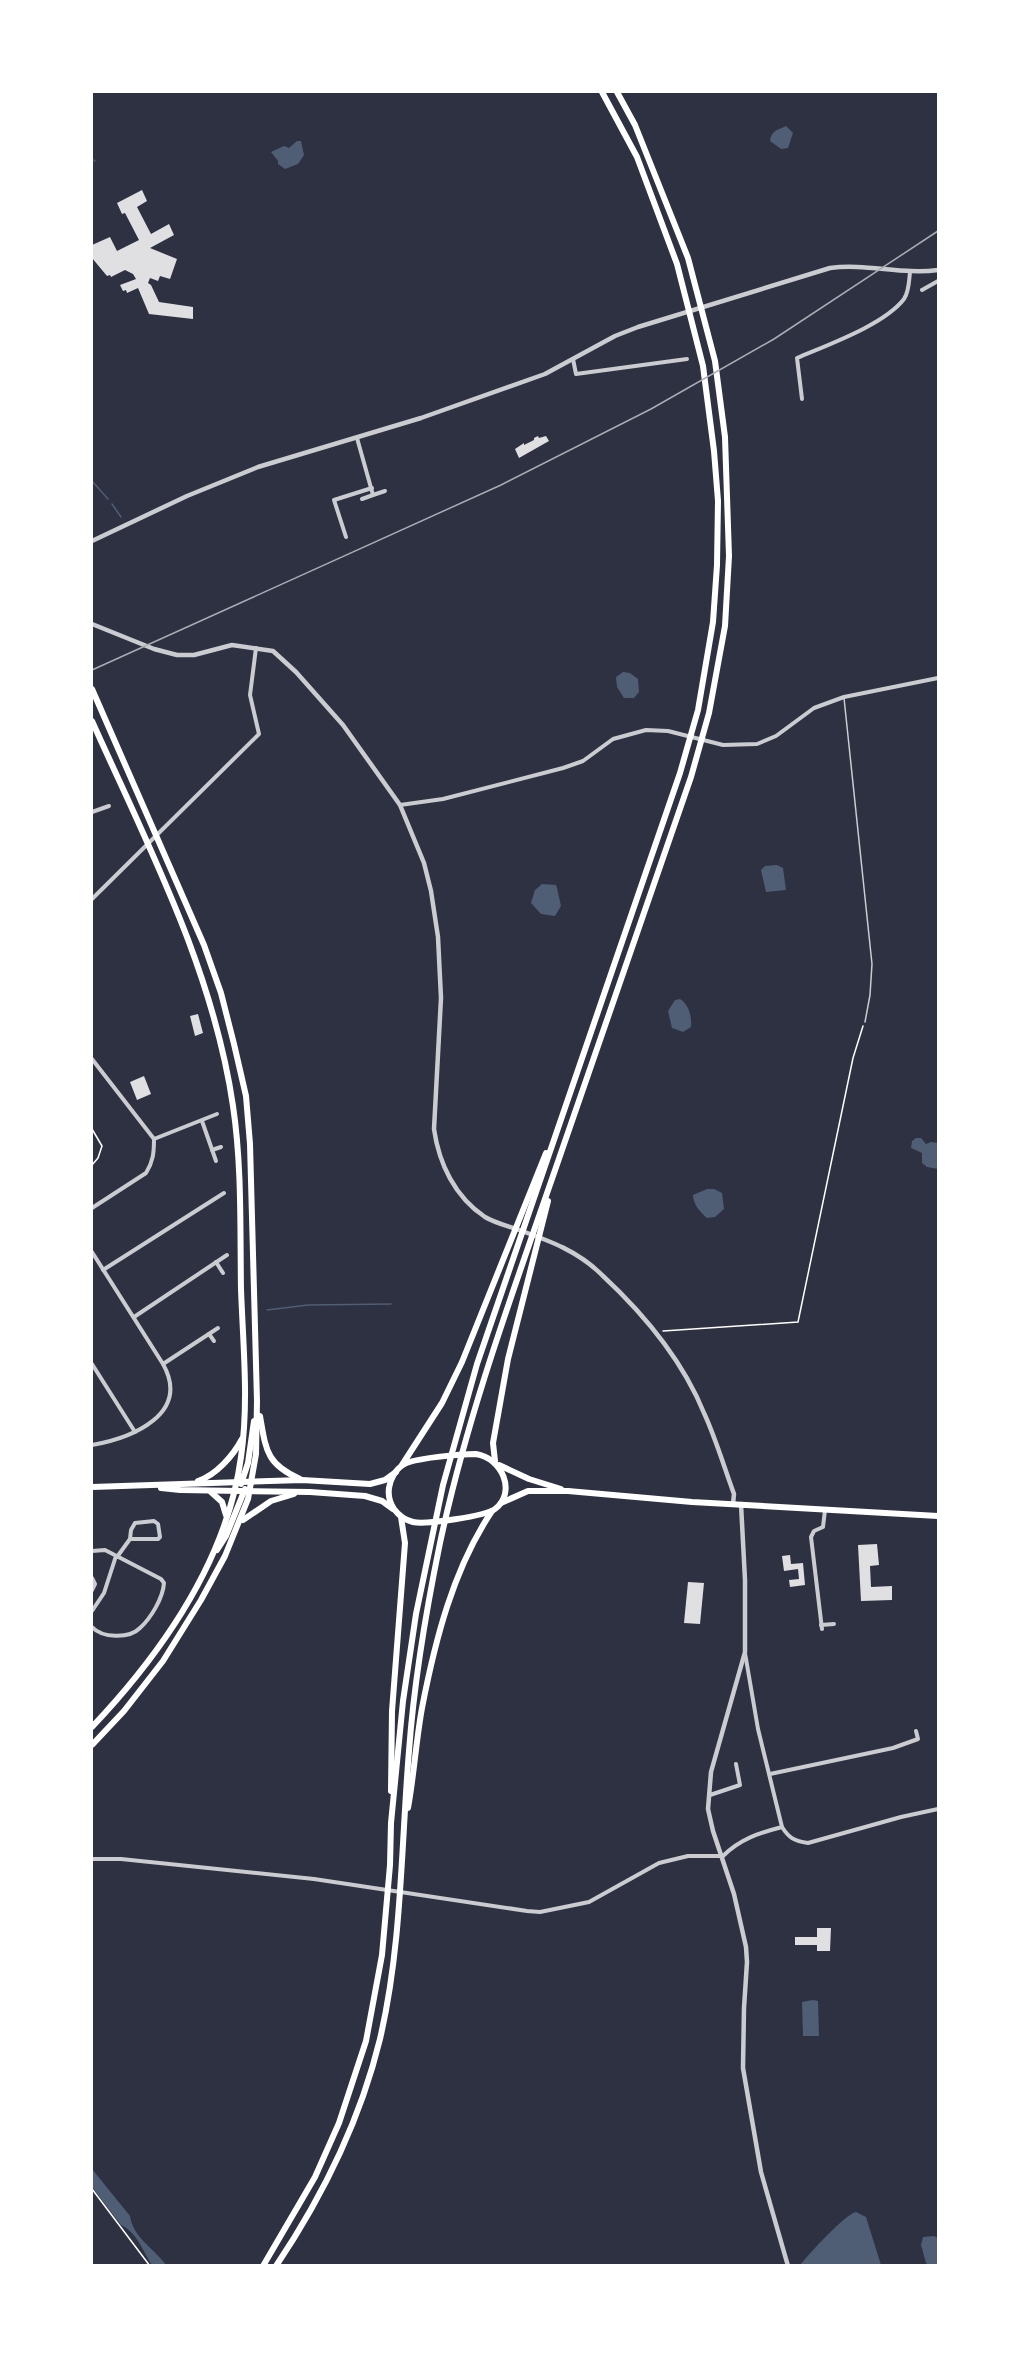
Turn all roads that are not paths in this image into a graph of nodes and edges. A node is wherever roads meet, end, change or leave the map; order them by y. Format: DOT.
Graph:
graph roads {
  1 [pos="602,92"];
  2 [pos="617,92"];
  3 [pos="939,270"];
  4 [pos="910,272"];
  5 [pos="939,281"];
  6 [pos="922,290"];
  7 [pos="573,359"];
  8 [pos="687,359"];
  9 [pos="802,399"];
  10 [pos="357,438"];
  11 [pos="372,489"];
  12 [pos="385,491"];
  13 [pos="373,495"];
  14 [pos="362,499"];
  15 [pos="346,537"];
  16 [pos="92,541"];
  17 [pos="92,624"];
  18 [pos="256,647"];
  19 [pos="939,678"];
  20 [pos="92,689"];
  21 [pos="844,697"];
  22 [pos="92,721"];
  23 [pos="400,805"];
  24 [pos="109,806"];
  25 [pos="92,812"];
  26 [pos="156,835"];
  27 [pos="147,843"];
  28 [pos="92,899"];
  29 [pos="865,1022"];
  30 [pos="92,1059"];
  31 [pos="217,1114"];
  32 [pos="202,1121"];
  33 [pos="558,1128"];
  34 [pos="154,1139"];
  35 [pos="221,1147"];
  36 [pos="212,1150"];
  37 [pos="216,1161"];
  38 [pos="553,1176"];
  39 [pos="224,1193"];
  40 [pos="216,1198"];
  41 [pos="220,1203"];
  42 [pos="92,1208"];
  43 [pos="92,1252"];
  44 [pos="227,1255"];
  45 [pos="216,1262"];
  46 [pos="103,1270"];
  47 [pos="223,1273"];
  48 [pos="134,1317"];
  49 [pos="218,1328"];
  50 [pos="209,1334"];
  51 [pos="214,1341"];
  52 [pos="92,1364"];
  53 [pos="163,1364"];
  54 [pos="257,1401"];
  55 [pos="135,1432"];
  56 [pos="244,1435"];
  57 [pos="92,1446"];
  58 [pos="497,1463"];
  59 [pos="402,1465"];
  60 [pos="396,1472"];
  61 [pos="302,1480"];
  62 [pos="250,1481"];
  63 [pos="239,1482"];
  64 [pos="189,1483"];
  65 [pos="154,1487"];
  66 [pos="92,1488"];
  67 [pos="209,1491"];
  68 [pos="234,1491"];
  69 [pos="246,1491"];
  70 [pos="568,1491"];
  71 [pos="310,1492"];
  72 [pos="501,1503"];
  73 [pos="733,1504"];
  74 [pos="741,1504"];
  75 [pos="394,1509"];
  76 [pos="825,1509"];
  77 [pos="492,1511"];
  78 [pos="939,1516"];
  79 [pos="401,1517"];
  80 [pos="226,1519"];
  81 [pos="239,1523"];
  82 [pos="130,1539"];
  83 [pos="92,1551"];
  84 [pos="116,1556"];
  85 [pos="210,1562"];
  86 [pos="92,1578"];
  87 [pos="92,1590"];
  88 [pos="92,1609"];
  89 [pos="834,1624"];
  90 [pos="92,1627"];
  91 [pos="745,1652"];
  92 [pos="92,1727"];
  93 [pos="916,1731"];
  94 [pos="918,1738"];
  95 [pos="920,1744"];
  96 [pos="92,1745"];
  97 [pos="736,1764"];
  98 [pos="770,1774"];
  99 [pos="710,1795"];
  100 [pos="939,1809"];
  101 [pos="391,1823"];
  102 [pos="782,1827"];
  103 [pos="403,1835"];
  104 [pos="723,1856"];
  105 [pos="92,1859"];
  106 [pos="263,2265"];
  107 [pos="276,2265"];
  108 [pos="788,2265"];
  1 -- 33 [label="highway"];
  2 -- 38 [label="highway"];
  3 -- 4 [label="street"];
  4 -- 7 [label="street"];
  4 -- 9 [label="street"];
  5 -- 6 [label="street"];
  7 -- 8 [label="street"];
  7 -- 10 [label="street"];
  10 -- 11 [label="street"];
  10 -- 16 [label="street"];
  11 -- 13 [label="street"];
  11 -- 15 [label="street"];
  12 -- 13 [label="street"];
  13 -- 14 [label="street"];
  17 -- 18 [label="street"];
  18 -- 23 [label="street"];
  18 -- 26 [label="street"];
  19 -- 21 [label="street"];
  20 -- 26 [label="highway"];
  21 -- 23 [label="street"];
  21 -- 29 [label="lane"];
  22 -- 27 [label="highway"];
  23 -- 73 [label="street"];
  24 -- 25 [label="street"];
  26 -- 27 [label="street"];
  26 -- 54 [label="highway"];
  27 -- 28 [label="street"];
  27 -- 56 [label="highway"];
  30 -- 34 [label="street"];
  31 -- 32 [label="street"];
  32 -- 34 [label="street"];
  32 -- 36 [label="street"];
  33 -- 59 [label="highway"];
  33 -- 101 [label="highway"];
  34 -- 42 [label="street"];
  35 -- 36 [label="street"];
  36 -- 37 [label="street"];
  38 -- 58 [label="highway"];
  38 -- 103 [label="highway"];
  39 -- 40 [label="street"];
  40 -- 41 [label="street"];
  40 -- 46 [label="street"];
  43 -- 46 [label="street"];
  44 -- 45 [label="street"];
  45 -- 47 [label="street"];
  45 -- 48 [label="street"];
  46 -- 48 [label="street"];
  48 -- 53 [label="street"];
  49 -- 50 [label="street"];
  50 -- 51 [label="street"];
  50 -- 53 [label="street"];
  52 -- 55 [label="street"];
  53 -- 55 [label="street"];
  54 -- 61 [label="highway"];
  54 -- 62 [label="highway"];
  54 -- 63 [label="highway"];
  55 -- 57 [label="street"];
  56 -- 63 [label="highway"];
  56 -- 64 [label="highway"];
  58 -- 59 [label="highway"];
  58 -- 70 [label="highway"];
  58 -- 72 [label="highway"];
  59 -- 60 [label="highway"];
  60 -- 61 [label="highway"];
  60 -- 75 [label="highway"];
  61 -- 62 [label="highway"];
  62 -- 63 [label="highway"];
  62 -- 69 [label="highway"];
  63 -- 64 [label="highway"];
  63 -- 68 [label="highway"];
  64 -- 65 [label="highway"];
  65 -- 66 [label="highway"];
  65 -- 67 [label="highway"];
  67 -- 68 [label="highway"];
  67 -- 80 [label="highway"];
  68 -- 69 [label="highway"];
  68 -- 80 [label="highway"];
  69 -- 71 [label="highway"];
  69 -- 81 [label="highway"];
  69 -- 85 [label="highway"];
  70 -- 72 [label="highway"];
  70 -- 73 [label="highway"];
  71 -- 75 [label="highway"];
  71 -- 81 [label="highway"];
  72 -- 77 [label="highway"];
  73 -- 74 [label="highway"];
  74 -- 76 [label="highway"];
  74 -- 91 [label="street"];
  75 -- 79 [label="highway"];
  76 -- 78 [label="highway"];
  76 -- 89 [label="street"];
  77 -- 79 [label="highway"];
  77 -- 103 [label="highway"];
  79 -- 101 [label="highway"];
  80 -- 85 [label="highway"];
  81 -- 96 [label="highway"];
  82 -- 82 [label="street"];
  82 -- 84 [label="street"];
  83 -- 84 [label="street"];
  84 -- 88 [label="street"];
  84 -- 90 [label="street"];
  85 -- 92 [label="highway"];
  86 -- 87 [label="street"];
  91 -- 98 [label="street"];
  91 -- 99 [label="street"];
  93 -- 94 [label="street"];
  94 -- 95 [label="street"];
  94 -- 98 [label="street"];
  97 -- 99 [label="street"];
  98 -- 102 [label="street"];
  99 -- 104 [label="street"];
  100 -- 102 [label="street"];
  101 -- 106 [label="highway"];
  102 -- 104 [label="street"];
  103 -- 107 [label="highway"];
  104 -- 105 [label="street"];
  104 -- 108 [label="street"];
}
